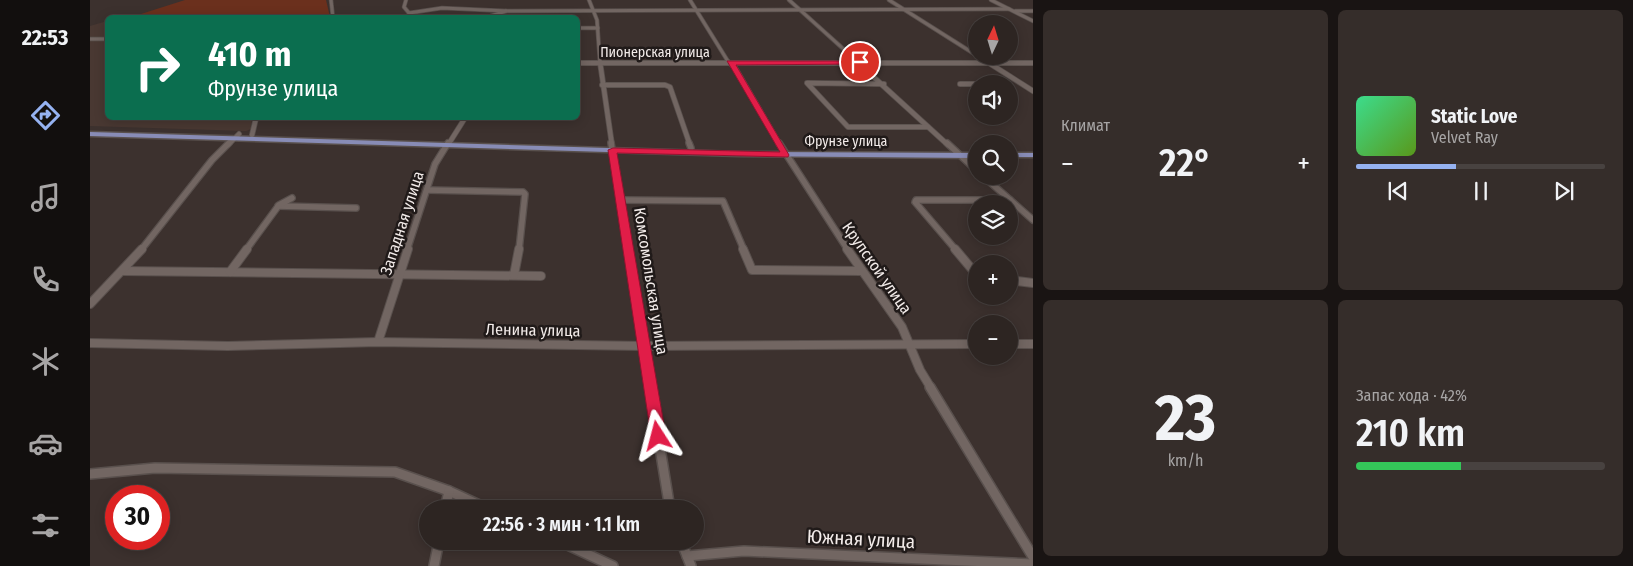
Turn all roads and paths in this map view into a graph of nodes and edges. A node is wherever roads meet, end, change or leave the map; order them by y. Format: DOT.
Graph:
graph roads {
  1 [pos="331,0"];
  2 [pos="406,0"];
  3 [pos="589,0"];
  4 [pos="690,0"];
  5 [pos="789,0"];
  6 [pos="889,0"];
  7 [pos="991,0"];
  8 [pos="519,6"];
  9 [pos="531,9"];
  10 [pos="591,9"];
  11 [pos="696,9"];
  12 [pos="799,9"];
  13 [pos="904,9"];
  14 [pos="507,10"];
  15 [pos="1010,10"];
  16 [pos="1033,11"];
  17 [pos="409,13"];
  18 [pos="333,15"];
  19 [pos="493,15"];
  20 [pos="1033,21"];
  21 [pos="580,28"];
  22 [pos="598,28"];
  23 [pos="90,38"];
  24 [pos="105,39"];
  25 [pos="968,50"];
  26 [pos="860,62"];
  27 [pos="580,63"];
  28 [pos="600,63"];
  29 [pos="729,63"];
  30 [pos="968,63"];
  31 [pos="1018,63"];
  32 [pos="1033,63"];
  33 [pos="991,65"];
  34 [pos="884,84"];
  35 [pos="960,84"];
  36 [pos="968,84"];
  37 [pos="1018,84"];
  38 [pos="1022,84"];
  39 [pos="602,85"];
  40 [pos="1033,91"];
  41 [pos="256,120"];
  42 [pos="464,120"];
  43 [pos="928,127"];
  44 [pos="90,129"];
  45 [pos="90,134"];
  46 [pos="252,135"];
  47 [pos="237,136"];
  48 [pos="304,138"];
  49 [pos="448,143"];
  50 [pos="612,148"];
  51 [pos="691,148"];
  52 [pos="1018,150"];
  53 [pos="1033,150"];
  54 [pos="968,151"];
  55 [pos="784,152"];
  56 [pos="956,153"];
  57 [pos="968,155"];
  58 [pos="1018,155"];
  59 [pos="1033,155"];
  60 [pos="968,163"];
  61 [pos="993,185"];
  62 [pos="427,190"];
  63 [pos="1004,195"];
  64 [pos="292,198"];
  65 [pos="622,200"];
  66 [pos="968,200"];
  67 [pos="278,206"];
  68 [pos="1018,207"];
  69 [pos="356,208"];
  70 [pos="1033,220"];
  71 [pos="968,265"];
  72 [pos="122,271"];
  73 [pos="860,271"];
  74 [pos="230,272"];
  75 [pos="401,273"];
  76 [pos="514,274"];
  77 [pos="540,276"];
  78 [pos="1018,281"];
  79 [pos="1033,283"];
  80 [pos="90,304"];
  81 [pos="378,342"];
  82 [pos="90,343"];
  83 [pos="910,344"];
  84 [pos="968,344"];
  85 [pos="1018,344"];
  86 [pos="1033,344"];
  87 [pos="644,346"];
  88 [pos="90,474"];
  89 [pos="449,491"];
  90 [pos="447,500"];
  91 [pos="468,500"];
  92 [pos="669,500"];
  93 [pos="437,550"];
  94 [pos="578,550"];
  95 [pos="1033,557"];
  96 [pos="689,561"];
  97 [pos="1033,564"];
  98 [pos="434,566"];
  99 [pos="613,566"];
  1 -- 18 [label="street"];
  2 -- 17 [label="street"];
  3 -- 10 [label="street, Комсомольская улица"];
  4 -- 11 [label="street, Крупской улица"];
  5 -- 12 [label="street"];
  6 -- 13 [label="street"];
  7 -- 15 [label="street"];
  8 -- 9 [label="street"];
  9 -- 10 [label="street"];
  9 -- 14 [label="street"];
  10 -- 11 [label="street"];
  10 -- 22 [label="street, Комсомольская улица"];
  11 -- 12 [label="street"];
  11 -- 29 [label="street, Крупской улица"];
  12 -- 13 [label="street"];
  12 -- 26 [label="street"];
  13 -- 15 [label="street"];
  13 -- 25 [label="street"];
  14 -- 17 [label="street"];
  14 -- 19 [label="street"];
  15 -- 16 [label="street"];
  15 -- 20 [label="street"];
  21 -- 22 [label="street"];
  22 -- 28 [label="street, Комсомольская улица"];
  23 -- 24 [label="street"];
  26 -- 29 [label="street, Пионерская улица"];
  26 -- 30 [label="street, Пионерская улица"];
  26 -- 34 [label="street"];
  27 -- 28 [label="street, Пионерская улица"];
  28 -- 29 [label="street, Пионерская улица"];
  28 -- 39 [label="street, Комсомольская улица"];
  29 -- 55 [label="street, Крупской улица"];
  31 -- 32 [label="street, Пионерская улица"];
  33 -- 38 [label="street"];
  34 -- 43 [label="street"];
  34 -- 43 [label="street"];
  35 -- 36 [label="street"];
  37 -- 38 [label="street"];
  38 -- 40 [label="street"];
  39 -- 50 [label="street, Комсомольская улица"];
  39 -- 51 [label="street"];
  41 -- 46 [label="street"];
  42 -- 49 [label="street, Западная улица"];
  43 -- 56 [label="street"];
  44 -- 47 [label="main road"];
  45 -- 47 [label="main road"];
  46 -- 47 [label="main road"];
  46 -- 48 [label="main road"];
  47 -- 48 [label="main road"];
  47 -- 72 [label="street"];
  48 -- 49 [label="main road, Фрунзе улица"];
  49 -- 50 [label="main road, Фрунзе улица"];
  49 -- 62 [label="street, Западная улица"];
  50 -- 51 [label="main road, Фрунзе улица"];
  50 -- 55 [label="main road, Фрунзе улица"];
  50 -- 65 [label="street, Комсомольская улица"];
  51 -- 55 [label="main road, Фрунзе улица"];
  52 -- 53 [label="main road"];
  54 -- 56 [label="main road, Фрунзе улица"];
  55 -- 56 [label="main road, Фрунзе улица"];
  55 -- 73 [label="street, Крупской улица"];
  56 -- 57 [label="main road, Фрунзе улица"];
  56 -- 60 [label="street"];
  58 -- 59 [label="main road"];
  61 -- 63 [label="street"];
  62 -- 75 [label="street, Западная улица"];
  62 -- 76 [label="street"];
  64 -- 67 [label="street"];
  65 -- 73 [label="street"];
  65 -- 87 [label="street, Комсомольская улица"];
  66 -- 71 [label="street"];
  67 -- 69 [label="street"];
  67 -- 74 [label="street"];
  68 -- 70 [label="street"];
  72 -- 74 [label="street"];
  72 -- 80 [label="street"];
  73 -- 83 [label="street, Крупской улица"];
  74 -- 75 [label="street"];
  75 -- 76 [label="street"];
  75 -- 81 [label="street, Западная улица"];
  76 -- 77 [label="street"];
  78 -- 79 [label="street"];
  81 -- 82 [label="street, Ленина улица"];
  81 -- 87 [label="street, Ленина улица"];
  83 -- 84 [label="street, Ленина улица"];
  83 -- 87 [label="street, Ленина улица"];
  83 -- 95 [label="street, Крупской улица"];
  85 -- 86 [label="street"];
  87 -- 92 [label="street, Комсомольская улица"];
  88 -- 89 [label="street"];
  89 -- 90 [label="street"];
  89 -- 91 [label="street"];
  93 -- 98 [label="street"];
  94 -- 99 [label="street"];
  96 -- 97 [label="street, Южная улица"];
}
